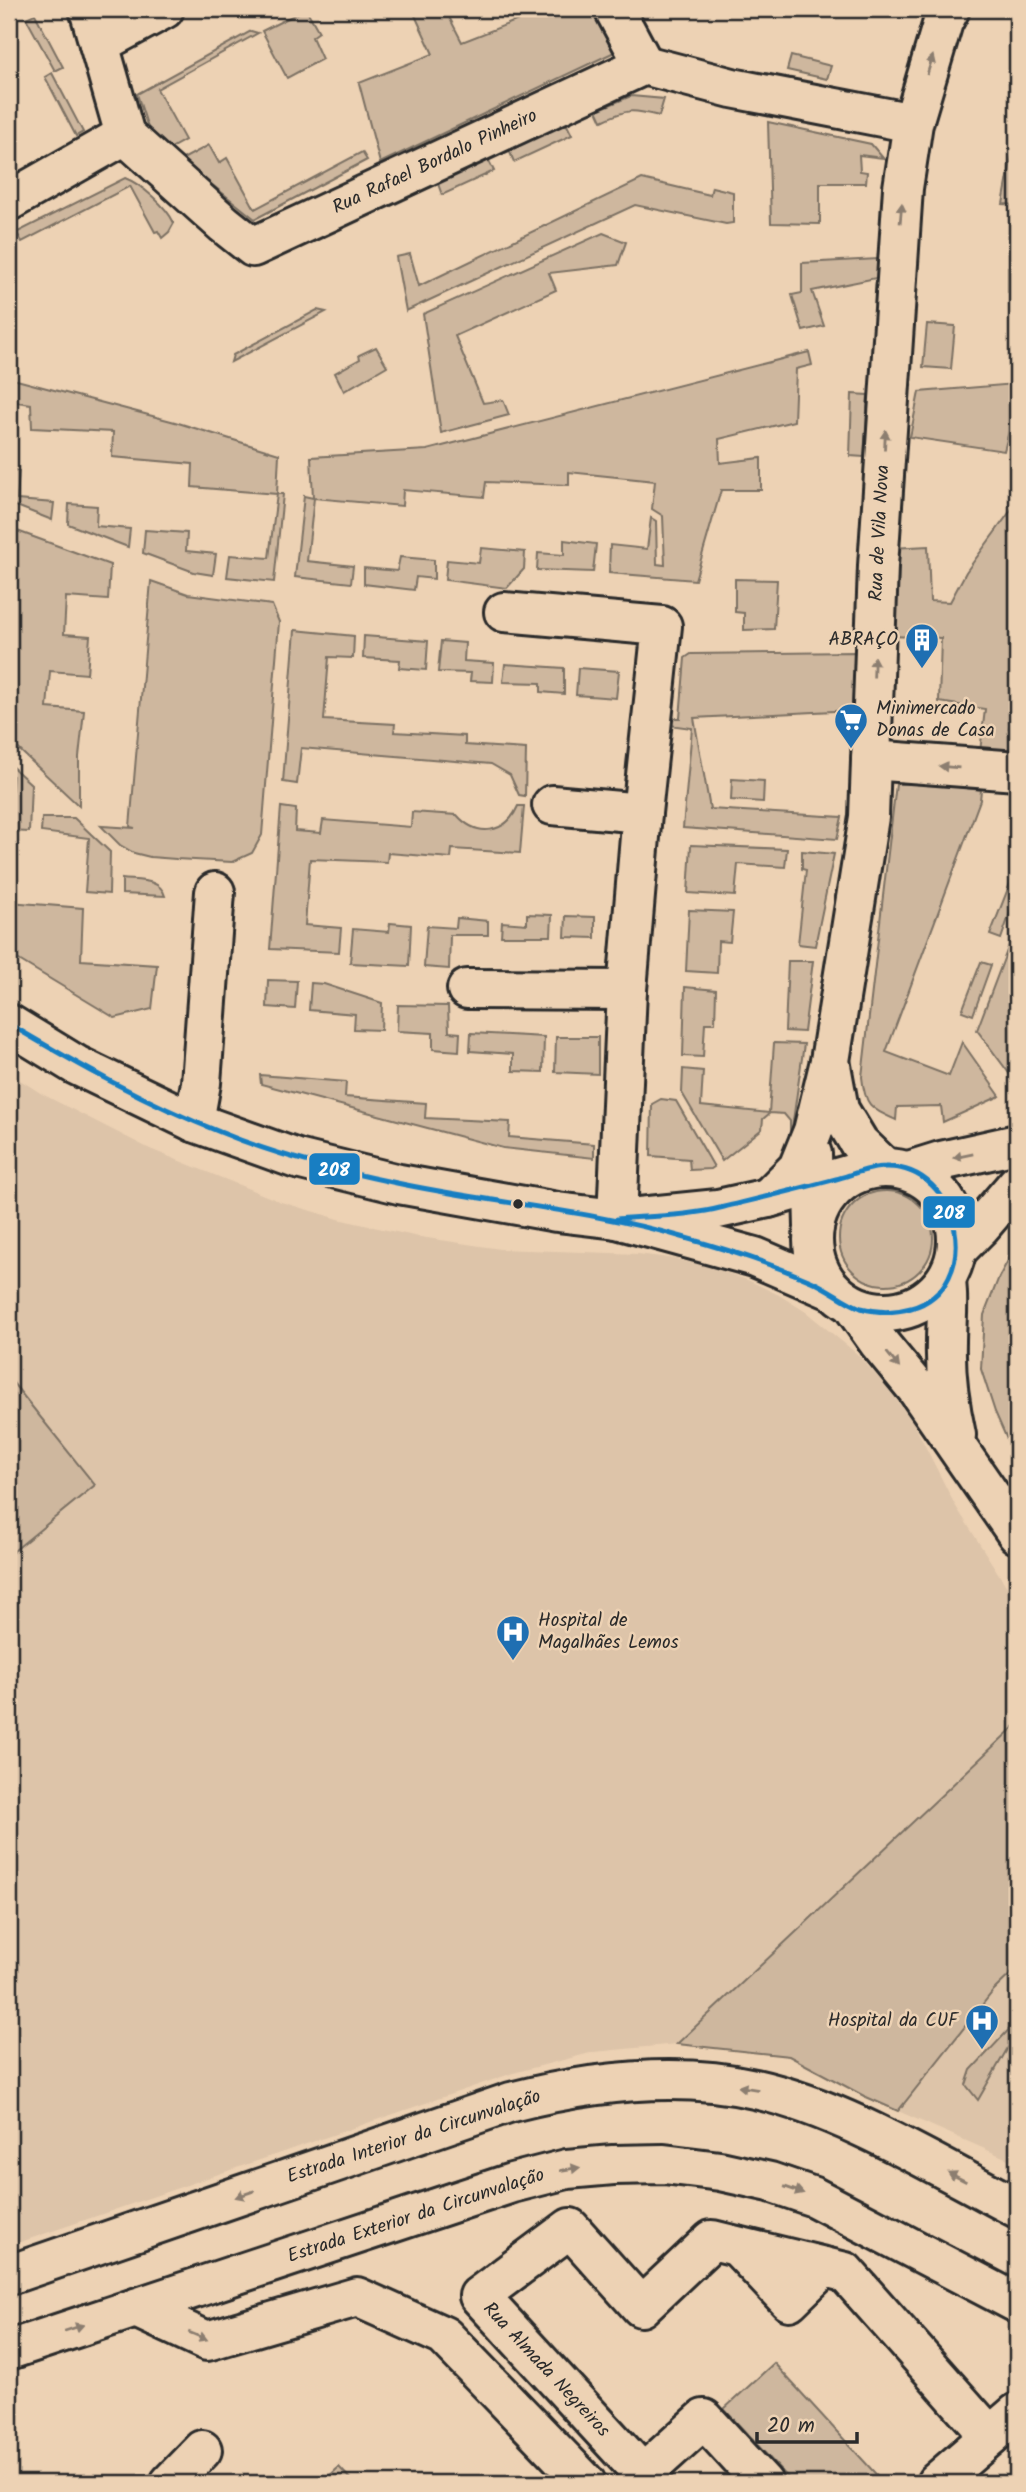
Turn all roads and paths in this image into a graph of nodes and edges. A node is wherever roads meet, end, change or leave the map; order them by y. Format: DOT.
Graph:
graph roads {
  1 [pos="164,9"];
  2 [pos="614,9"];
  3 [pos="950,9"];
  4 [pos="94,27"];
  5 [pos="644,65"];
  6 [pos="913,122"];
  7 [pos="125,135"];
  8 [pos="9,201"];
  9 [pos="504,612"];
  10 [pos="871,760"];
  11 [pos="1017,771"];
  12 [pos="552,805"];
  13 [pos="642,813"];
  14 [pos="215,892"];
  15 [pos="467,989"];
  16 [pos="627,990"];
  17 [pos="9,1024"];
  18 [pos="830,1061"];
  19 [pos="194,1122"];
  20 [pos="813,1131"];
  21 [pos="1017,1144"];
  22 [pos="884,1170"];
  23 [pos="1017,1184"];
  24 [pos="811,1185"];
  25 [pos="768,1198"];
  26 [pos="617,1219"];
  27 [pos="814,1227"];
  28 [pos="952,1266"];
  29 [pos="843,1298"];
  30 [pos="959,1451"];
  31 [pos="1017,1534"];
  32 [pos="1017,2208"];
  33 [pos="9,2275"];
  34 [pos="1017,2303"];
  35 [pos="136,2308"];
  36 [pos="9,2350"];
  37 [pos="1004,2424"];
  38 [pos="202,2449"];
  39 [pos="170,2483"];
  40 [pos="586,2483"];
  41 [pos="763,2483"];
  42 [pos="936,2483"];
  1 -- 4 [label="street"];
  2 -- 5 [label="street"];
  6 -- 3 [label="street, Rua de Vila Nova, one-way"];
  4 -- 7 [label="street"];
  5 -- 6 [label="street"];
  5 -- 7 [label="street, Rua Rafael Bordalo Pinheiro"];
  10 -- 6 [label="street, Rua de Vila Nova, one-way"];
  7 -- 8 [label="street"];
  9 -- 13 [label="street"];
  11 -- 10 [label="street, one-way"];
  10 -- 18 [label="street, Rua de Vila Nova"];
  12 -- 13 [label="street"];
  13 -- 16 [label="street"];
  14 -- 19 [label="street"];
  15 -- 16 [label="street"];
  16 -- 26 [label="street"];
  17 -- 19 [label="street"];
  18 -- 20 [label="street, Rua de Vila Nova"];
  18 -- 22 [label="street, Rua de Vila Nova"];
  19 -- 26 [label="street"];
  20 -- 24 [label="street, Rua de Vila Nova"];
  20 -- 25 [label="street, Rua de Vila Nova"];
  21 -- 22 [label="street, one-way"];
  22 -- 24 [label="street"];
  22 -- 27 [label="street"];
  22 -- 28 [label="street"];
  23 -- 28 [label="street"];
  24 -- 25 [label="street"];
  24 -- 27 [label="street, Rua de Vila Nova"];
  25 -- 26 [label="street"];
  26 -- 29 [label="street"];
  27 -- 29 [label="street"];
  28 -- 29 [label="street"];
  28 -- 30 [label="street"];
  29 -- 30 [label="street, one-way"];
  30 -- 31 [label="street"];
  32 -- 33 [label="street, Estrada Interior da Circunvalação, one-way"];
  35 -- 34 [label="street, Estrada Exterior da Circunvalação, one-way"];
  36 -- 35 [label="street, Estrada Exterior da Circunvalação, one-way"];
  35 -- 40 [label="street, one-way"];
  37 -- 41 [label="street, Rua Almada Negreiros"];
  37 -- 42 [label="street"];
  38 -- 39 [label="street"];
}
